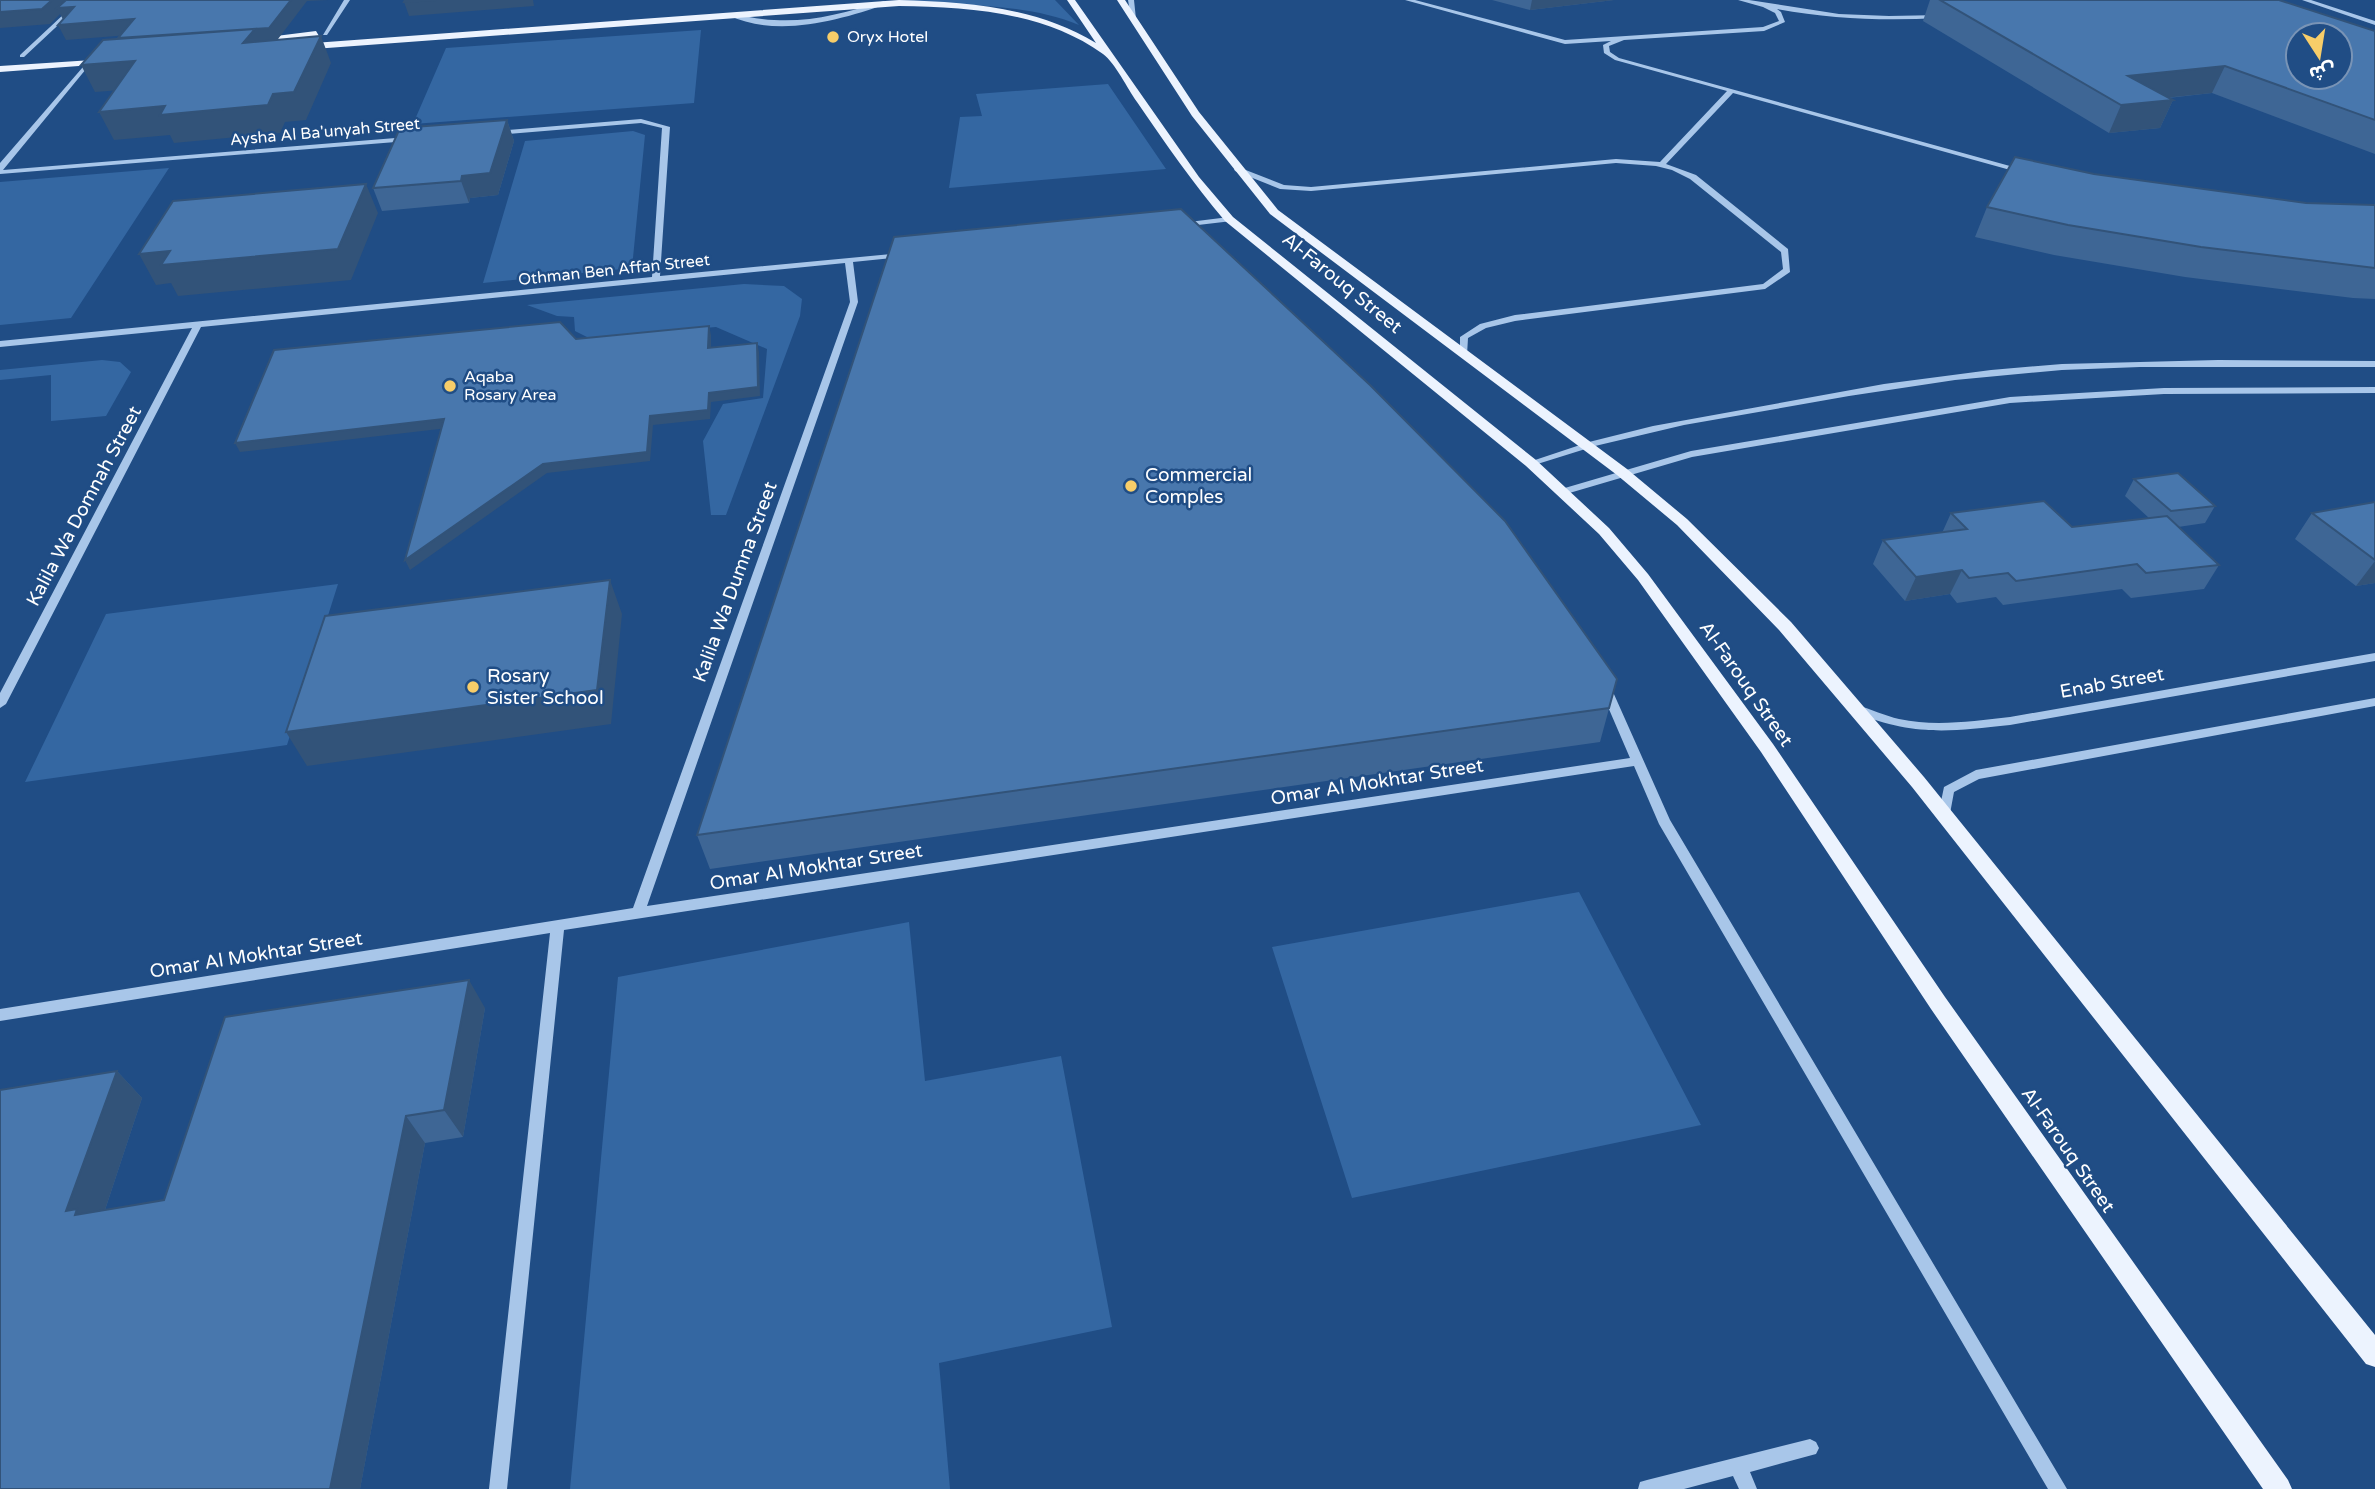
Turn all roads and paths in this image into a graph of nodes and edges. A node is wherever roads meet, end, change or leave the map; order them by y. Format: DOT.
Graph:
graph roads {
  1 [pos="82,0"];
  2 [pos="347,0"];
  3 [pos="1071,0"];
  4 [pos="1121,0"];
  5 [pos="1131,0"];
  6 [pos="1408,0"];
  7 [pos="1741,0"];
  8 [pos="2305,0"];
  9 [pos="884,3"];
  10 [pos="1766,6"];
  11 [pos="731,15"];
  12 [pos="1946,15"];
  13 [pos="1134,18"];
  14 [pos="509,20"];
  15 [pos="2375,23"];
  16 [pos="508,31"];
  17 [pos="338,33"];
  18 [pos="325,34"];
  19 [pos="1622,39"];
  20 [pos="243,40"];
  21 [pos="105,50"];
  22 [pos="257,50"];
  23 [pos="1111,55"];
  24 [pos="23,56"];
  25 [pos="0,58"];
  26 [pos="117,60"];
  27 [pos="89,62"];
  28 [pos="0,68"];
  29 [pos="1731,91"];
  30 [pos="488,133"];
  31 [pos="418,139"];
  32 [pos="1662,164"];
  33 [pos="1238,169"];
  34 [pos="0,170"];
  35 [pos="2032,173"];
  36 [pos="1229,219"];
  37 [pos="1192,237"];
  38 [pos="918,253"];
  39 [pos="849,260"];
  40 [pos="656,280"];
  41 [pos="198,325"];
  42 [pos="0,344"];
  43 [pos="1463,355"];
  44 [pos="2375,364"];
  45 [pos="2375,390"];
  46 [pos="1585,445"];
  47 [pos="1531,463"];
  48 [pos="1622,472"];
  49 [pos="1562,492"];
  50 [pos="2375,657"];
  51 [pos="1600,677"];
  52 [pos="2375,702"];
  53 [pos="0,704"];
  54 [pos="1857,709"];
  55 [pos="1639,761"];
  56 [pos="1944,817"];
  57 [pos="638,913"];
  58 [pos="558,926"];
  59 [pos="0,1015"];
  60 [pos="2375,1355"];
  61 [pos="1810,1448"];
  62 [pos="1738,1466"];
  63 [pos="498,1489"];
  64 [pos="1647,1489"];
  65 [pos="1748,1489"];
  66 [pos="2057,1489"];
  67 [pos="2279,1489"];
  1 -- 24 [label="street"];
  2 -- 18 [label="street"];
  3 -- 23 [label="main road, Al-Farouq Street"];
  4 -- 13 [label="main road, Al-Farouq Street"];
  5 -- 13 [label="street"];
  6 -- 19 [label="street"];
  7 -- 10 [label="street"];
  8 -- 15 [label="street"];
  9 -- 11 [label="main road"];
  9 -- 11 [label="street"];
  9 -- 23 [label="main road"];
  10 -- 12 [label="street"];
  10 -- 19 [label="street"];
  11 -- 16 [label="main road"];
  13 -- 33 [label="main road, Al-Farouq Street"];
  14 -- 16 [label="main road"];
  16 -- 22 [label="main road"];
  17 -- 18 [label="main road"];
  18 -- 20 [label="main road"];
  19 -- 29 [label="street"];
  21 -- 24 [label="main road"];
  23 -- 36 [label="main road, Al-Farouq Street"];
  24 -- 25 [label="main road"];
  26 -- 27 [label="main road"];
  27 -- 28 [label="main road"];
  27 -- 34 [label="street"];
  29 -- 32 [label="street"];
  29 -- 35 [label="street"];
  30 -- 40 [label="street"];
  31 -- 34 [label="street, Aysha Al Ba'unyah Street"];
  32 -- 33 [label="street"];
  32 -- 43 [label="street"];
  33 -- 43 [label="main road, Al-Farouq Street"];
  36 -- 37 [label="street"];
  36 -- 47 [label="main road, Al-Farouq Street"];
  38 -- 39 [label="street, Othman Ben Affan Street"];
  39 -- 40 [label="street, Othman Ben Affan Street"];
  39 -- 57 [label="street, Kalila Wa Dumna Street"];
  40 -- 41 [label="street, Othman Ben Affan Street"];
  41 -- 42 [label="street, Othman Ben Affan Street"];
  41 -- 53 [label="street, Kalila Wa Domnah Street"];
  43 -- 46 [label="main road, Al-Farouq Street"];
  44 -- 46 [label="street"];
  45 -- 48 [label="street"];
  46 -- 47 [label="street"];
  46 -- 48 [label="main road, Al-Farouq Street"];
  47 -- 49 [label="main road, Al-Farouq Street"];
  48 -- 49 [label="street"];
  48 -- 54 [label="main road, Al-Farouq Street"];
  49 -- 67 [label="main road, Al-Farouq Street"];
  50 -- 54 [label="street, Enab Street"];
  51 -- 55 [label="street"];
  52 -- 56 [label="street"];
  54 -- 56 [label="main road, Al-Farouq Street"];
  55 -- 57 [label="street, Omar Al Mokhtar Street"];
  55 -- 66 [label="street"];
  56 -- 60 [label="main road, Al-Farouq Street"];
  57 -- 58 [label="street, Omar Al Mokhtar Street"];
  58 -- 59 [label="street, Omar Al Mokhtar Street"];
  58 -- 63 [label="street"];
  61 -- 62 [label="street"];
  62 -- 64 [label="street"];
  62 -- 65 [label="street"];
}
